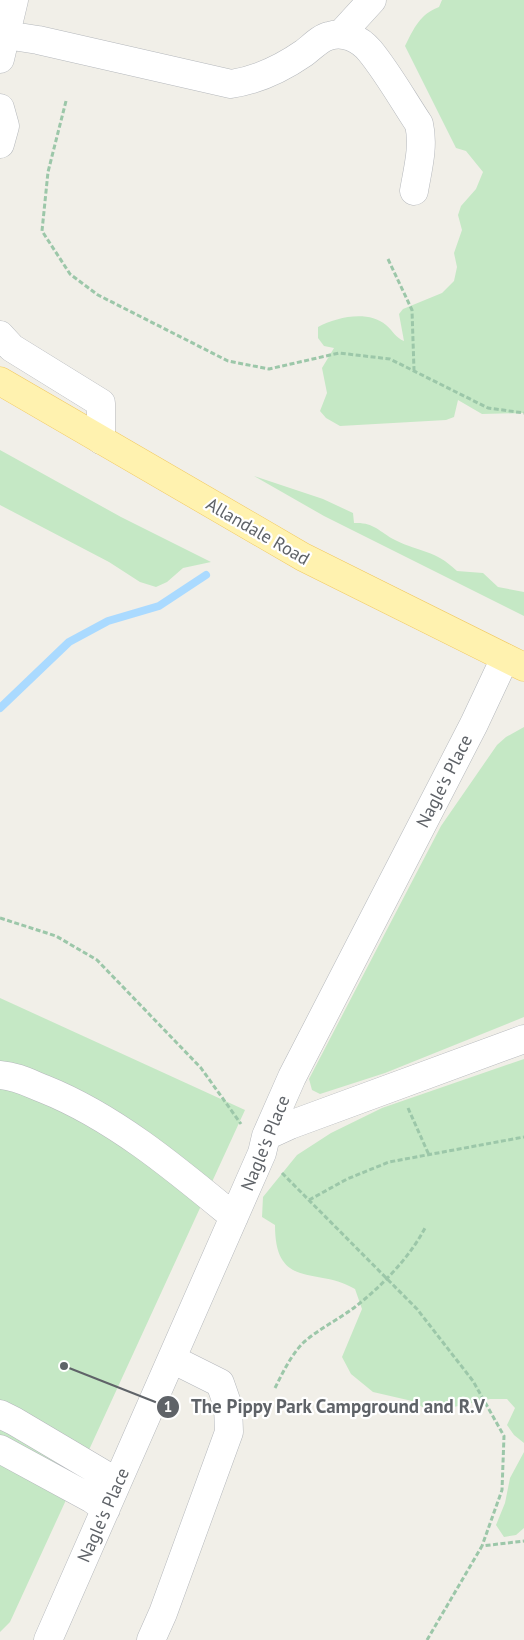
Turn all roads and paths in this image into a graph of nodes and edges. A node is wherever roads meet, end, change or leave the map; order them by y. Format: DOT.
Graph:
graph roads {
  1 [pos="14,0"];
  2 [pos="372,0"];
  3 [pos="341,34"];
  4 [pos="3,47"];
  5 [pos="66,101"];
  6 [pos="0,108"];
  7 [pos="0,144"];
  8 [pos="414,191"];
  9 [pos="388,259"];
  10 [pos="0,336"];
  11 [pos="414,371"];
  12 [pos="0,381"];
  13 [pos="524,413"];
  14 [pos="101,440"];
  15 [pos="514,662"];
  16 [pos="0,918"];
  17 [pos="524,1039"];
  18 [pos="0,1075"];
  19 [pos="405,1102"];
  20 [pos="524,1137"];
  21 [pos="264,1145"];
  22 [pos="428,1155"];
  23 [pos="309,1200"];
  24 [pos="234,1217"];
  25 [pos="426,1226"];
  26 [pos="386,1278"];
  27 [pos="172,1359"];
  28 [pos="275,1388"];
  29 [pos="0,1414"];
  30 [pos="0,1449"];
  31 [pos="117,1482"];
  32 [pos="106,1509"];
  33 [pos="524,1541"];
  34 [pos="482,1546"];
  35 [pos="48,1640"];
  36 [pos="151,1640"];
  37 [pos="427,1640"];
  1 -- 4 [label="street"];
  2 -- 3 [label="street"];
  3 -- 4 [label="street"];
  3 -- 8 [label="street"];
  5 -- 11 [label="path"];
  6 -- 7 [label="street"];
  9 -- 11 [label="path"];
  10 -- 14 [label="street"];
  11 -- 13 [label="path"];
  12 -- 14 [label="main road, Allandale Road"];
  14 -- 15 [label="main road, Allandale Road"];
  15 -- 21 [label="street, Nagle's Place"];
  16 -- 21 [label="path"];
  17 -- 21 [label="street"];
  18 -- 24 [label="street"];
  19 -- 22 [label="path"];
  20 -- 22 [label="path"];
  21 -- 23 [label="path"];
  21 -- 24 [label="street, Nagle's Place"];
  22 -- 23 [label="path"];
  23 -- 26 [label="path"];
  24 -- 27 [label="street, Nagle's Place"];
  25 -- 26 [label="path"];
  26 -- 28 [label="path"];
  26 -- 34 [label="path"];
  27 -- 31 [label="street, Nagle's Place"];
  27 -- 36 [label="street"];
  29 -- 31 [label="street"];
  30 -- 32 [label="street"];
  31 -- 32 [label="street, Nagle's Place"];
  32 -- 35 [label="street, Nagle's Place"];
  33 -- 34 [label="path"];
  34 -- 37 [label="path"];
}
